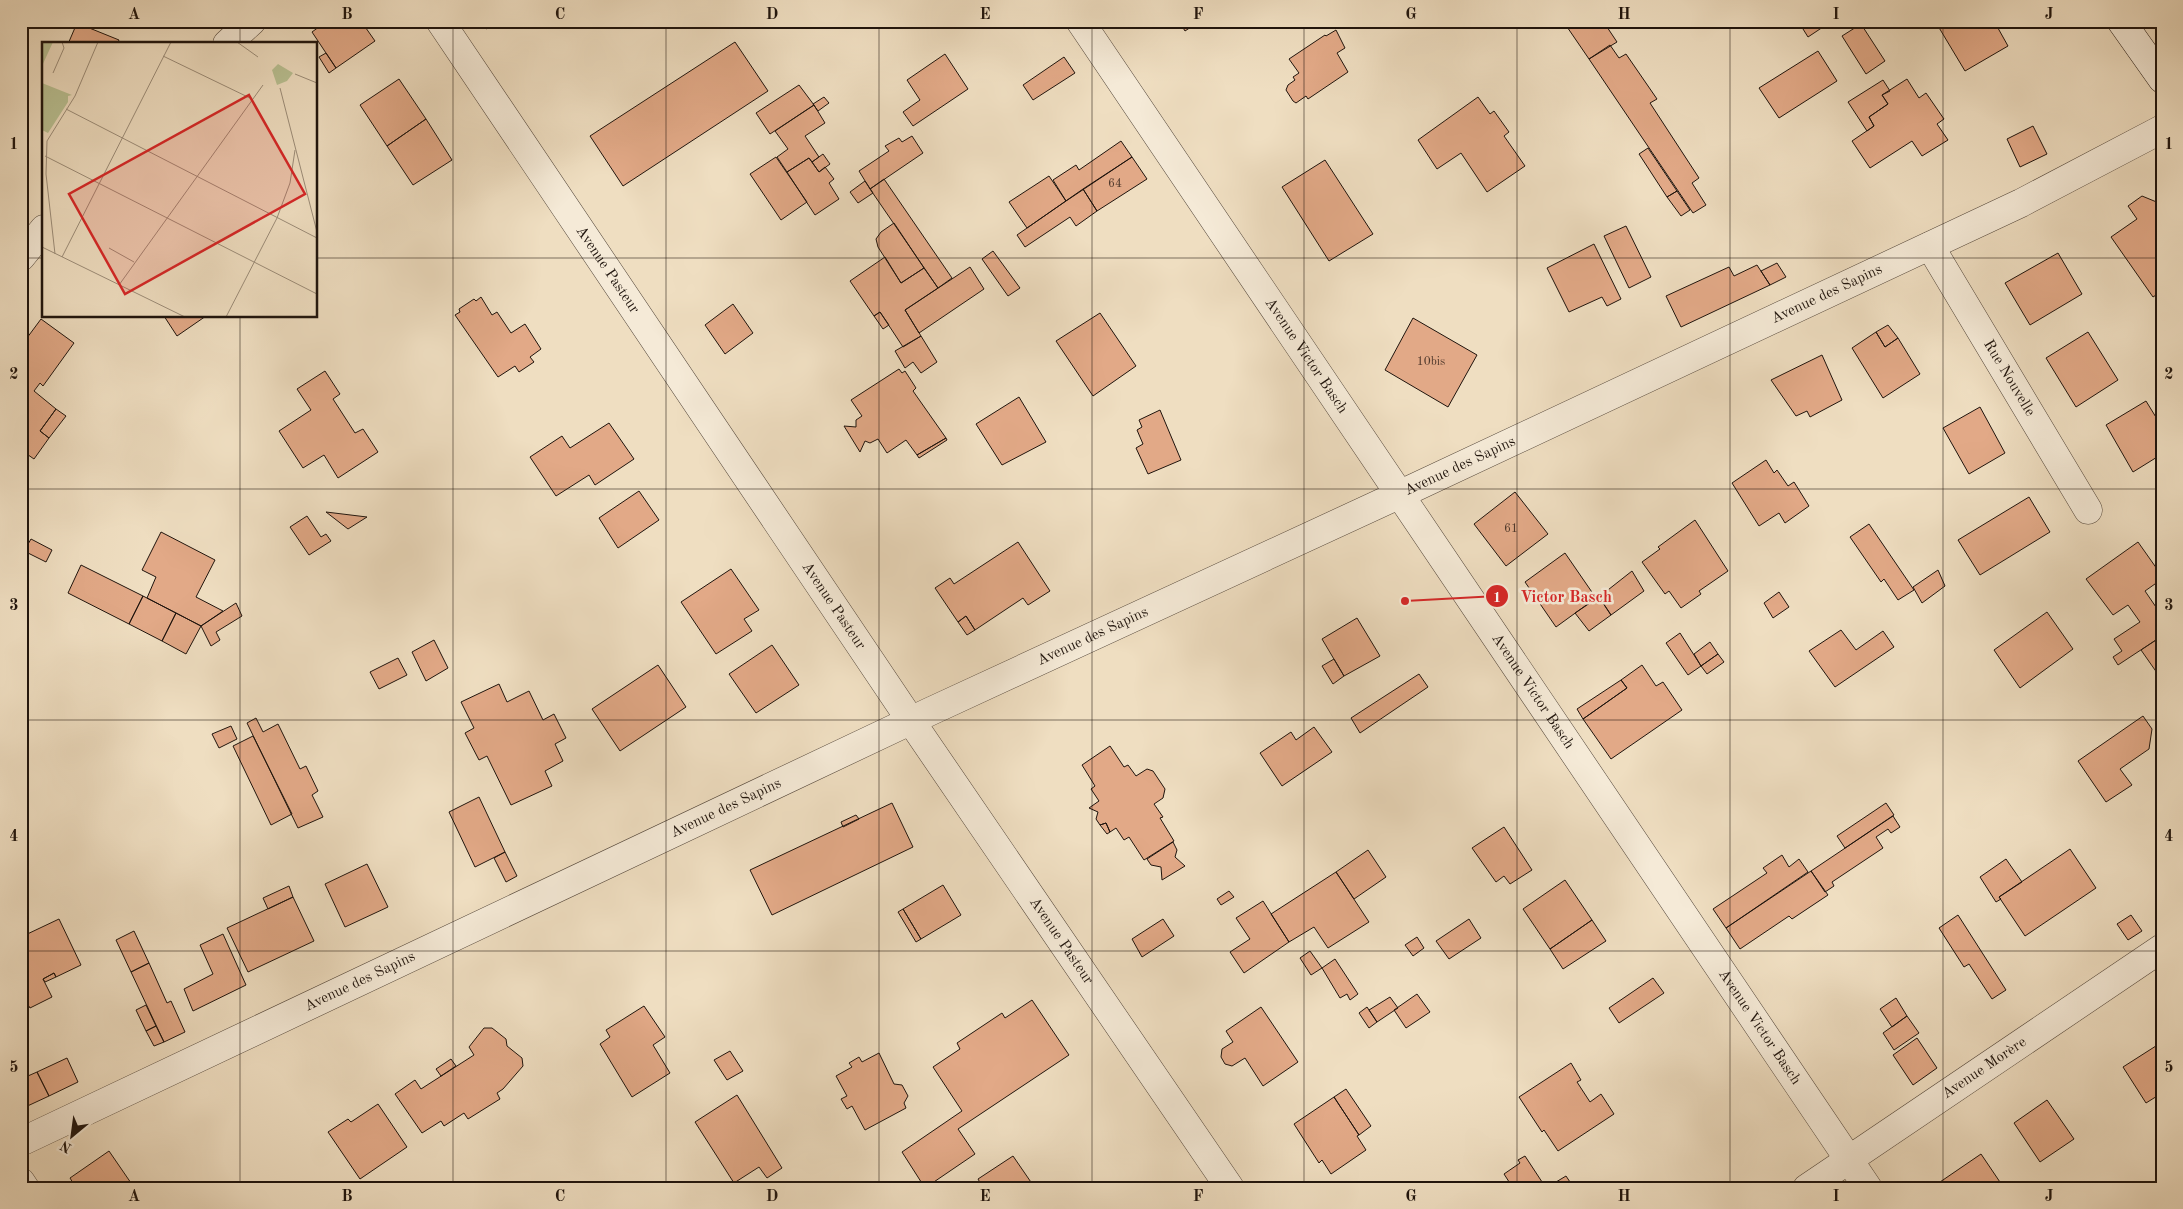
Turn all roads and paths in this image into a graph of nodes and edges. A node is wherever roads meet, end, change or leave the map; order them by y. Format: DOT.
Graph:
graph roads {
  1 [pos="252,21"];
  2 [pos="440,21"];
  3 [pos="1080,21"];
  4 [pos="2121,21"];
  5 [pos="229,42"];
  6 [pos="2162,79"];
  7 [pos="2162,128"];
  8 [pos="42,231"];
  9 [pos="1930,246"];
  10 [pos="21,257"];
  11 [pos="1400,494"];
  12 [pos="2088,510"];
  13 [pos="911,720"];
  14 [pos="2162,948"];
  15 [pos="21,1142"];
  16 [pos="1849,1159"];
  17 [pos="21,1182"];
  18 [pos="25,1188"];
  19 [pos="1230,1188"];
  20 [pos="1807,1188"];
  21 [pos="1868,1188"];
  1 -- 5 [label="street"];
  2 -- 13 [label="street, Avenue Pasteur"];
  3 -- 11 [label="street, Avenue Victor Basch"];
  4 -- 6 [label="street"];
  7 -- 9 [label="street, Avenue des Sapins"];
  8 -- 10 [label="street"];
  9 -- 11 [label="street, Avenue des Sapins"];
  9 -- 12 [label="street, Rue Nouvelle"];
  11 -- 13 [label="street, Avenue des Sapins"];
  11 -- 16 [label="street, Avenue Victor Basch"];
  13 -- 15 [label="street, Avenue des Sapins"];
  13 -- 19 [label="street, Avenue Pasteur"];
  14 -- 16 [label="street, Avenue Morère"];
  16 -- 20 [label="street, Avenue Morère"];
  16 -- 21 [label="street, Avenue Victor Basch"];
  17 -- 18 [label="street"];
}
